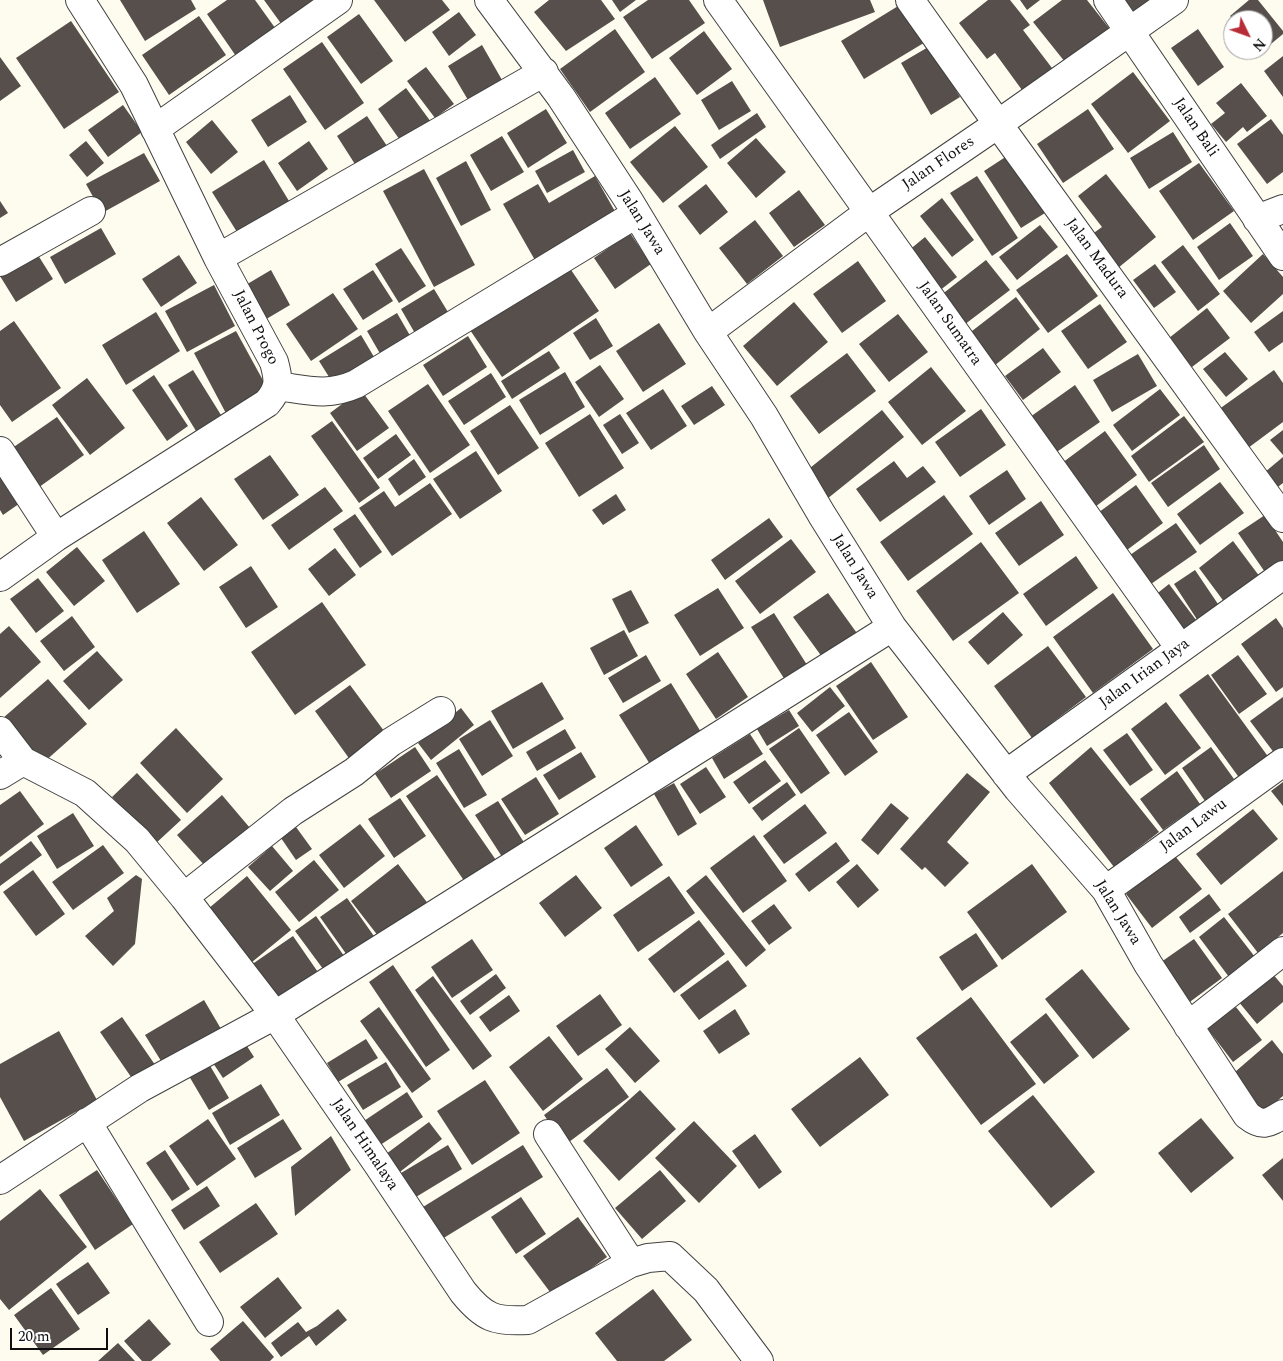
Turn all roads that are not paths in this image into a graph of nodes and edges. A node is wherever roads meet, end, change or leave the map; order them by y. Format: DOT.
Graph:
graph roads {
  1 [pos="80,0"];
  2 [pos="338,0"];
  3 [pos="489,0"];
  4 [pos="718,0"];
  5 [pos="910,0"];
  6 [pos="1108,0"];
  7 [pos="1174,0"];
  8 [pos="1129,32"];
  9 [pos="544,72"];
  10 [pos="998,124"];
  11 [pos="155,129"];
  12 [pos="1283,209"];
  13 [pos="91,211"];
  14 [pos="869,212"];
  15 [pos="636,214"];
  16 [pos="1257,219"];
  17 [pos="1283,256"];
  18 [pos="218,258"];
  19 [pos="0,262"];
  20 [pos="708,332"];
  21 [pos="277,386"];
  22 [pos="0,451"];
  23 [pos="1283,518"];
  24 [pos="56,537"];
  25 [pos="1283,575"];
  26 [pos="0,577"];
  27 [pos="892,627"];
  28 [pos="1180,648"];
  29 [pos="441,710"];
  30 [pos="0,731"];
  31 [pos="23,760"];
  32 [pos="1283,762"];
  33 [pos="1006,774"];
  34 [pos="0,775"];
  35 [pos="1106,890"];
  36 [pos="184,897"];
  37 [pos="1283,952"];
  38 [pos="275,1015"];
  39 [pos="1188,1026"];
  40 [pos="1283,1114"];
  41 [pos="88,1122"];
  42 [pos="548,1134"];
  43 [pos="1,1178"];
  44 [pos="631,1263"];
  45 [pos="209,1322"];
  46 [pos="758,1361"];
  1 -- 11 [label="street, Jalan Progo"];
  2 -- 11 [label="street"];
  3 -- 9 [label="street, Jalan Jawa"];
  4 -- 14 [label="street, Jalan Sumatra"];
  5 -- 10 [label="street, Jalan Madura"];
  6 -- 8 [label="street, Jalan Bali"];
  7 -- 8 [label="street, Jalan Flores"];
  8 -- 10 [label="street, Jalan Flores"];
  8 -- 16 [label="street, Jalan Bali"];
  9 -- 15 [label="street, Jalan Jawa"];
  9 -- 18 [label="street"];
  10 -- 14 [label="street, Jalan Flores"];
  10 -- 23 [label="street, Jalan Madura"];
  11 -- 18 [label="street, Jalan Progo"];
  12 -- 16 [label="street"];
  13 -- 19 [label="street"];
  14 -- 20 [label="street, Jalan Flores"];
  14 -- 28 [label="street, Jalan Sumatra"];
  15 -- 20 [label="street, Jalan Jawa"];
  15 -- 21 [label="street"];
  16 -- 17 [label="street, Jalan Bali"];
  18 -- 21 [label="street, Jalan Progo"];
  20 -- 27 [label="street, Jalan Jawa"];
  21 -- 24 [label="street, Jalan Progo"];
  22 -- 24 [label="street"];
  24 -- 26 [label="street, Jalan Progo"];
  25 -- 28 [label="street, Jalan Irian Jaya"];
  27 -- 33 [label="street, Jalan Jawa"];
  27 -- 38 [label="street"];
  28 -- 33 [label="street, Jalan Irian Jaya"];
  29 -- 36 [label="street"];
  30 -- 31 [label="street"];
  31 -- 34 [label="street"];
  31 -- 36 [label="street, Jalan Himalaya"];
  32 -- 35 [label="street, Jalan Lawu"];
  33 -- 35 [label="street, Jalan Jawa"];
  35 -- 39 [label="street, Jalan Jawa"];
  36 -- 38 [label="street, Jalan Himalaya"];
  37 -- 39 [label="street"];
  38 -- 41 [label="street"];
  38 -- 44 [label="street, Jalan Himalaya"];
  39 -- 40 [label="street, Jalan Jawa"];
  41 -- 43 [label="street"];
  41 -- 45 [label="street"];
  42 -- 44 [label="street"];
  44 -- 46 [label="street, Jalan Himalaya"];
}
